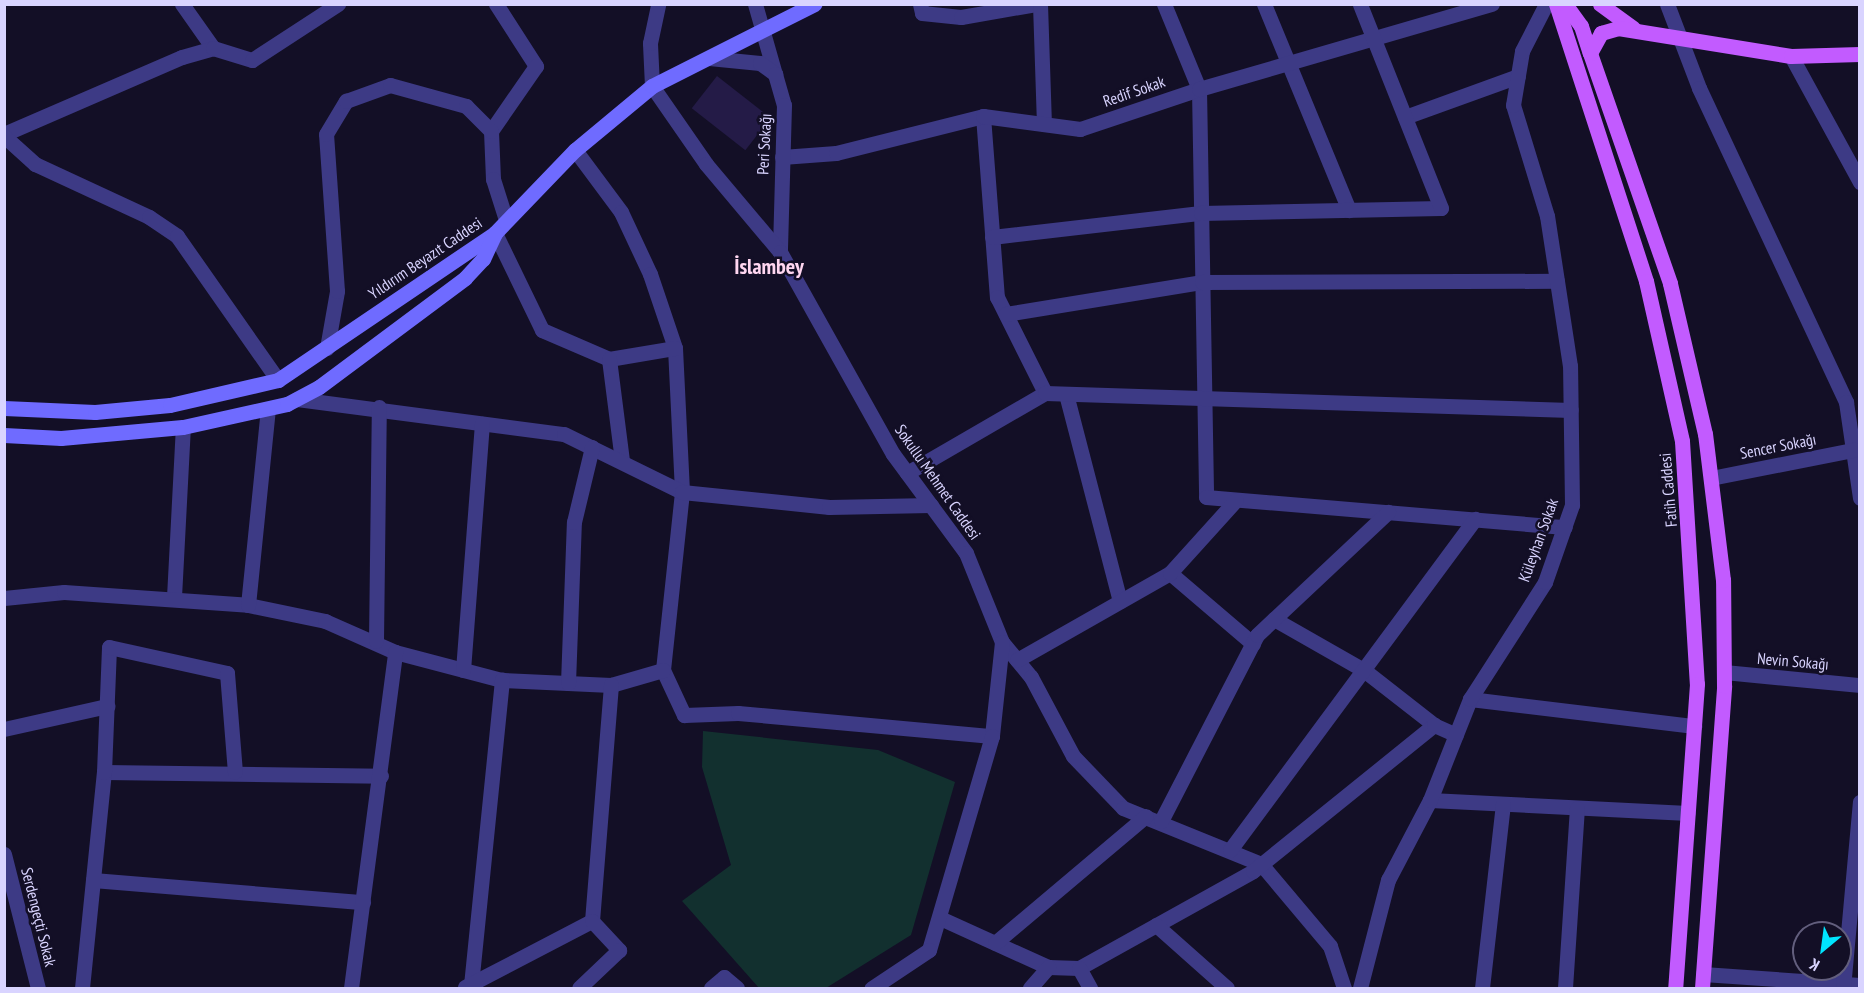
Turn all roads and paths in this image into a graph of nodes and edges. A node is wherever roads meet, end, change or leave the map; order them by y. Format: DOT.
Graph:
graph roads {
  1 [pos="182,4"];
  2 [pos="338,4"];
  3 [pos="496,4"];
  4 [pos="657,4"];
  5 [pos="755,4"];
  6 [pos="814,4"];
  7 [pos="920,4"];
  8 [pos="1038,4"];
  9 [pos="1164,4"];
  10 [pos="1264,4"];
  11 [pos="1360,4"];
  12 [pos="1492,4"];
  13 [pos="1546,4"];
  14 [pos="1556,4"];
  15 [pos="1565,4"];
  16 [pos="1600,4"];
  17 [pos="1667,4"];
  18 [pos="1451,9"];
  19 [pos="1636,30"];
  20 [pos="763,31"];
  21 [pos="1677,35"];
  22 [pos="1373,38"];
  23 [pos="213,48"];
  24 [pos="1590,53"];
  25 [pos="1860,54"];
  26 [pos="1791,56"];
  27 [pos="709,58"];
  28 [pos="1289,66"];
  29 [pos="775,74"];
  30 [pos="1518,76"];
  31 [pos="652,86"];
  32 [pos="1198,88"];
  33 [pos="983,116"];
  34 [pos="1404,117"];
  35 [pos="1044,124"];
  36 [pos="491,131"];
  37 [pos="4,135"];
  38 [pos="575,150"];
  39 [pos="782,157"];
  40 [pos="1860,182"];
  41 [pos="1349,210"];
  42 [pos="1201,213"];
  43 [pos="506,220"];
  44 [pos="495,233"];
  45 [pos="992,237"];
  46 [pos="780,252"];
  47 [pos="1557,280"];
  48 [pos="1202,282"];
  49 [pos="1006,315"];
  50 [pos="327,348"];
  51 [pos="675,348"];
  52 [pos="609,359"];
  53 [pos="279,380"];
  54 [pos="1045,393"];
  55 [pos="1066,394"];
  56 [pos="1204,396"];
  57 [pos="297,399"];
  58 [pos="1853,399"];
  59 [pos="379,407"];
  60 [pos="4,408"];
  61 [pos="268,409"];
  62 [pos="1571,410"];
  63 [pos="482,424"];
  64 [pos="183,427"];
  65 [pos="4,435"];
  66 [pos="592,447"];
  67 [pos="1853,450"];
  68 [pos="622,460"];
  69 [pos="908,473"];
  70 [pos="1711,478"];
  71 [pos="682,492"];
  72 [pos="1860,498"];
  73 [pos="1236,500"];
  74 [pos="931,505"];
  75 [pos="1388,512"];
  76 [pos="1474,519"];
  77 [pos="1565,527"];
  78 [pos="1170,573"];
  79 [pos="174,597"];
  80 [pos="4,598"];
  81 [pos="1120,602"];
  82 [pos="248,605"];
  83 [pos="1274,619"];
  84 [pos="376,641"];
  85 [pos="1002,642"];
  86 [pos="1253,644"];
  87 [pos="395,652"];
  88 [pos="1017,660"];
  89 [pos="463,670"];
  90 [pos="663,670"];
  91 [pos="1362,670"];
  92 [pos="1724,672"];
  93 [pos="502,680"];
  94 [pos="568,683"];
  95 [pos="611,685"];
  96 [pos="1860,685"];
  97 [pos="1470,699"];
  98 [pos="107,706"];
  99 [pos="1434,725"];
  100 [pos="1694,726"];
  101 [pos="4,729"];
  102 [pos="1456,735"];
  103 [pos="992,736"];
  104 [pos="104,772"];
  105 [pos="235,772"];
  106 [pos="381,776"];
  107 [pos="1430,800"];
  108 [pos="1860,802"];
  109 [pos="1503,804"];
  110 [pos="1577,808"];
  111 [pos="1688,813"];
  112 [pos="1146,816"];
  113 [pos="1161,821"];
  114 [pos="1230,850"];
  115 [pos="4,854"];
  116 [pos="1262,864"];
  117 [pos="93,880"];
  118 [pos="363,902"];
  119 [pos="940,918"];
  120 [pos="592,921"];
  121 [pos="1156,925"];
  122 [pos="994,943"];
  123 [pos="1048,967"];
  124 [pos="1079,968"];
  125 [pos="1702,981"];
  126 [pos="1860,985"];
  127 [pos="1843,986"];
  128 [pos="467,987"];
  129 [pos="38,988"];
  130 [pos="82,988"];
  131 [pos="351,988"];
  132 [pos="579,988"];
  133 [pos="711,988"];
  134 [pos="736,988"];
  135 [pos="872,988"];
  136 [pos="1030,988"];
  137 [pos="1090,988"];
  138 [pos="1227,988"];
  139 [pos="1344,988"];
  140 [pos="1360,988"];
  141 [pos="1482,988"];
  142 [pos="1565,988"];
  143 [pos="1675,988"];
  1 -- 23 [label="street"];
  2 -- 23 [label="street"];
  3 -- 36 [label="street"];
  4 -- 31 [label="street"];
  5 -- 20 [label="street, Peri Sokağı"];
  6 -- 20 [label="main road, Yıldırım Beyazıt Caddesi"];
  7 -- 8 [label="street"];
  8 -- 35 [label="street"];
  9 -- 32 [label="street"];
  10 -- 28 [label="street"];
  11 -- 22 [label="street"];
  12 -- 18 [label="street, Redif Sokak"];
  13 -- 30 [label="street, Küleyhan Sokak"];
  14 -- 100 [label="main road, Fatih Caddesi"];
  15 -- 24 [label="main road"];
  16 -- 19 [label="main road"];
  17 -- 21 [label="street"];
  18 -- 22 [label="street, Redif Sokak"];
  19 -- 21 [label="main road"];
  19 -- 24 [label="main road"];
  20 -- 27 [label="main road, Yıldırım Beyazıt Caddesi"];
  20 -- 29 [label="street, Peri Sokağı"];
  21 -- 26 [label="main road"];
  21 -- 58 [label="street"];
  22 -- 28 [label="street, Redif Sokak"];
  22 -- 34 [label="street"];
  23 -- 37 [label="street"];
  24 -- 70 [label="main road"];
  25 -- 26 [label="main road"];
  26 -- 40 [label="street"];
  27 -- 29 [label="street"];
  27 -- 31 [label="main road, Yıldırım Beyazıt Caddesi"];
  28 -- 32 [label="street, Redif Sokak"];
  28 -- 41 [label="street"];
  29 -- 39 [label="street, Peri Sokağı"];
  30 -- 34 [label="street"];
  30 -- 47 [label="street, Küleyhan Sokak"];
  31 -- 38 [label="main road, Yıldırım Beyazıt Caddesi"];
  31 -- 46 [label="street, Sokullu Mehmet Caddesi"];
  32 -- 35 [label="street, Redif Sokak"];
  32 -- 42 [label="street"];
  33 -- 35 [label="street, Redif Sokak"];
  33 -- 39 [label="street, Redif Sokak"];
  33 -- 45 [label="street"];
  34 -- 41 [label="street"];
  36 -- 43 [label="street"];
  36 -- 50 [label="street"];
  37 -- 53 [label="street"];
  38 -- 43 [label="main road, Yıldırım Beyazıt Caddesi"];
  38 -- 51 [label="street"];
  39 -- 46 [label="street, Peri Sokağı"];
  41 -- 42 [label="street"];
  42 -- 45 [label="street"];
  42 -- 48 [label="street"];
  43 -- 44 [label="main road, Yıldırım Beyazıt Caddesi"];
  44 -- 50 [label="main road, Yıldırım Beyazıt Caddesi"];
  44 -- 52 [label="street"];
  44 -- 57 [label="main road"];
  45 -- 49 [label="street"];
  46 -- 69 [label="street, Sokullu Mehmet Caddesi"];
  47 -- 48 [label="street"];
  47 -- 62 [label="street, Küleyhan Sokak"];
  48 -- 49 [label="street"];
  48 -- 56 [label="street"];
  49 -- 54 [label="street"];
  50 -- 53 [label="main road, Yıldırım Beyazıt Caddesi"];
  51 -- 52 [label="street"];
  51 -- 71 [label="street"];
  52 -- 68 [label="street"];
  53 -- 60 [label="main road, Yıldırım Beyazıt Caddesi"];
  54 -- 55 [label="street"];
  54 -- 69 [label="street"];
  55 -- 56 [label="street"];
  55 -- 81 [label="street"];
  56 -- 62 [label="street"];
  56 -- 73 [label="street"];
  57 -- 59 [label="street"];
  57 -- 61 [label="main road"];
  58 -- 67 [label="street"];
  59 -- 63 [label="street"];
  59 -- 84 [label="street"];
  61 -- 64 [label="main road"];
  61 -- 82 [label="street"];
  62 -- 77 [label="street, Küleyhan Sokak"];
  63 -- 66 [label="street"];
  63 -- 89 [label="street"];
  64 -- 65 [label="main road"];
  64 -- 79 [label="street"];
  66 -- 68 [label="street"];
  66 -- 94 [label="street"];
  67 -- 70 [label="street, Sencer Sokağı"];
  67 -- 72 [label="street"];
  68 -- 71 [label="street"];
  69 -- 74 [label="street, Sokullu Mehmet Caddesi"];
  70 -- 92 [label="main road"];
  71 -- 74 [label="street"];
  71 -- 90 [label="street"];
  73 -- 75 [label="street"];
  73 -- 78 [label="street"];
  74 -- 85 [label="street, Sokullu Mehmet Caddesi"];
  75 -- 76 [label="street"];
  75 -- 83 [label="street"];
  76 -- 77 [label="street"];
  76 -- 91 [label="street"];
  77 -- 97 [label="street, Küleyhan Sokak"];
  78 -- 81 [label="street"];
  78 -- 86 [label="street"];
  79 -- 80 [label="street"];
  79 -- 82 [label="street"];
  81 -- 88 [label="street"];
  82 -- 84 [label="street"];
  83 -- 86 [label="street"];
  83 -- 91 [label="street"];
  84 -- 87 [label="street"];
  85 -- 88 [label="street"];
  85 -- 103 [label="street, Sokullu Mehmet Caddesi"];
  86 -- 113 [label="street"];
  87 -- 89 [label="street"];
  87 -- 106 [label="street"];
  88 -- 112 [label="street"];
  89 -- 93 [label="street"];
  90 -- 95 [label="street"];
  90 -- 103 [label="street"];
  91 -- 99 [label="street"];
  91 -- 114 [label="street"];
  92 -- 96 [label="street, Nevin Sokağı"];
  92 -- 125 [label="main road"];
  93 -- 94 [label="street"];
  93 -- 128 [label="street"];
  94 -- 95 [label="street"];
  95 -- 120 [label="street"];
  97 -- 100 [label="street"];
  97 -- 102 [label="street, Küleyhan Sokak"];
  98 -- 101 [label="street"];
  98 -- 104 [label="street"];
  98 -- 105 [label="street"];
  99 -- 102 [label="street"];
  99 -- 116 [label="street"];
  100 -- 111 [label="main road, Fatih Caddesi"];
  102 -- 107 [label="street, Küleyhan Sokak"];
  103 -- 119 [label="street, Sokullu Mehmet Caddesi"];
  104 -- 105 [label="street"];
  104 -- 117 [label="street"];
  105 -- 106 [label="street"];
  106 -- 118 [label="street"];
  107 -- 109 [label="street"];
  107 -- 140 [label="street, Küleyhan Sokak"];
  108 -- 127 [label="street"];
  109 -- 110 [label="street"];
  109 -- 141 [label="street"];
  110 -- 111 [label="street"];
  110 -- 142 [label="street"];
  111 -- 143 [label="main road, Fatih Caddesi"];
  112 -- 113 [label="street"];
  112 -- 122 [label="street"];
  113 -- 114 [label="street"];
  114 -- 116 [label="street"];
  115 -- 129 [label="street, Serdengeçti Sokak"];
  116 -- 121 [label="street"];
  116 -- 139 [label="street"];
  117 -- 118 [label="street"];
  117 -- 130 [label="street"];
  118 -- 131 [label="street"];
  119 -- 122 [label="street"];
  119 -- 135 [label="street, Sokullu Mehmet Caddesi"];
  120 -- 128 [label="street"];
  120 -- 132 [label="street"];
  121 -- 124 [label="street"];
  121 -- 138 [label="street"];
  122 -- 123 [label="street"];
  123 -- 124 [label="street"];
  123 -- 136 [label="street"];
  124 -- 137 [label="street"];
  125 -- 127 [label="street"];
  126 -- 127 [label="street"];
  133 -- 134 [label="street"];
}
